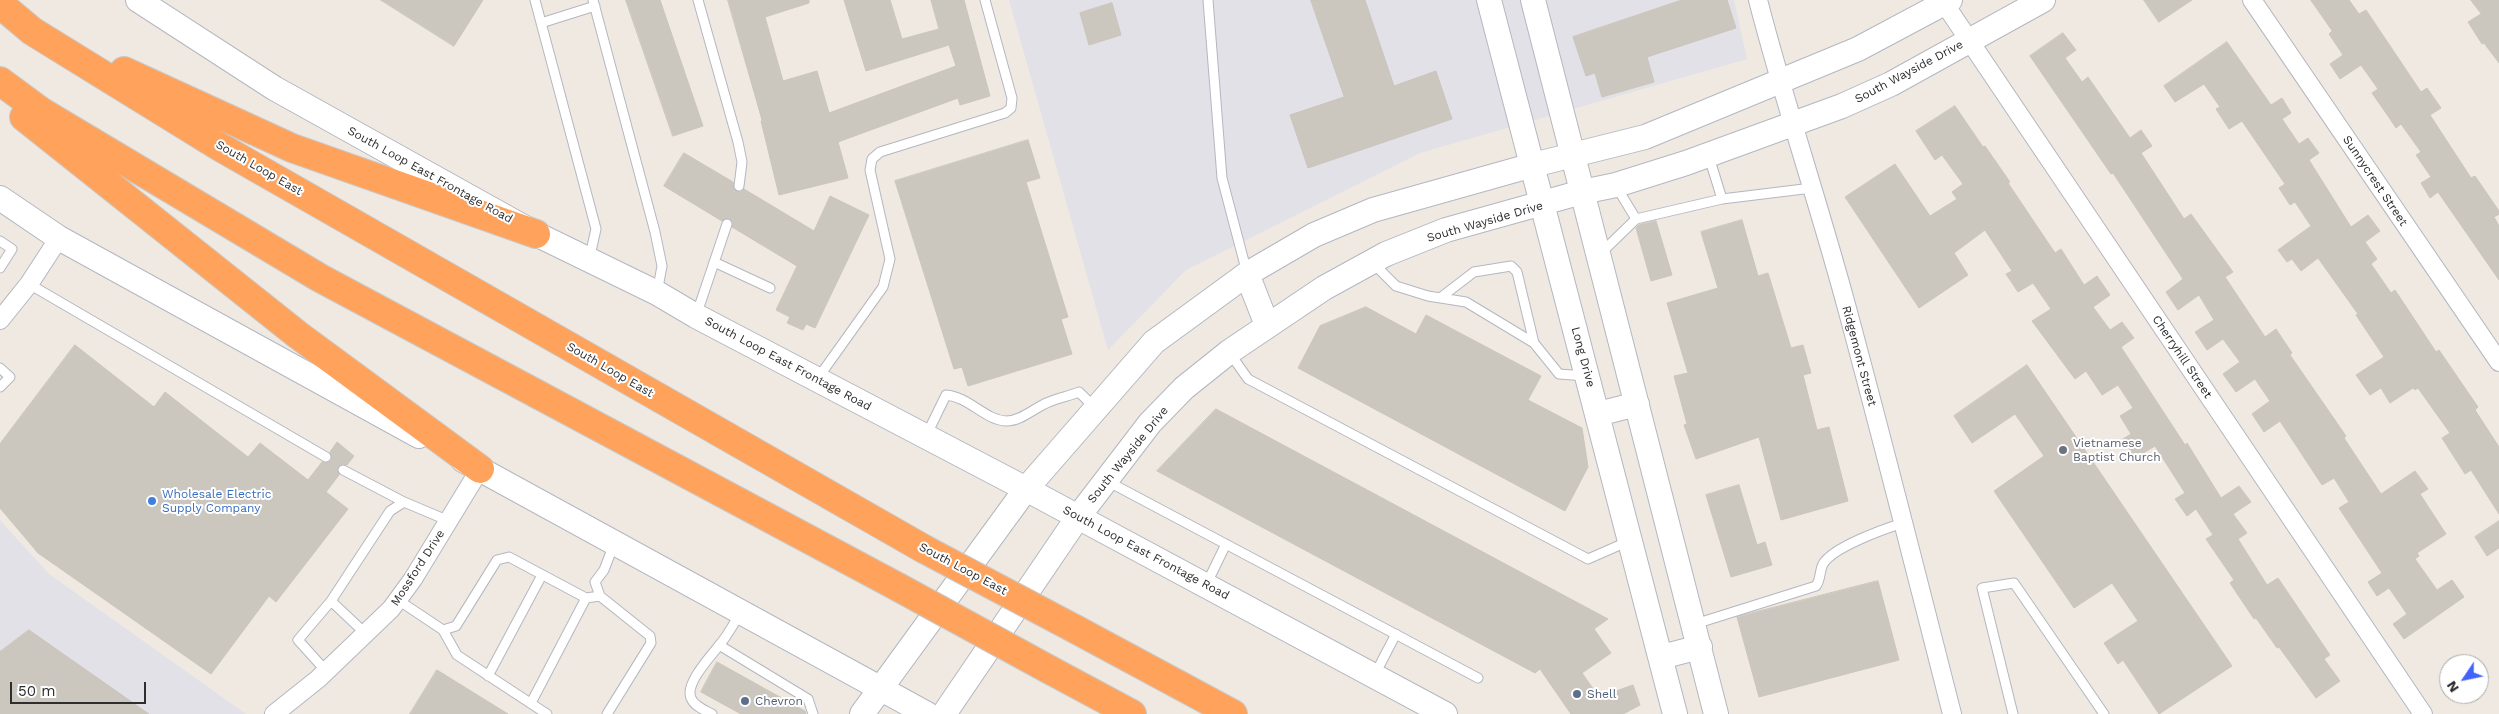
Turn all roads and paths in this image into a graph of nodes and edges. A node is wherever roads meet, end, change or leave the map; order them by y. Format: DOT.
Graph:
graph roads {
  1 [pos="138,0"];
  2 [pos="535,0"];
  3 [pos="698,0"];
  4 [pos="986,0"];
  5 [pos="1208,0"];
  6 [pos="1489,0"];
  7 [pos="1533,0"];
  8 [pos="1758,0"];
  9 [pos="2043,0"];
  10 [pos="2252,0"];
  11 [pos="1946,1"];
  12 [pos="594,3"];
  13 [pos="0,4"];
  14 [pos="541,23"];
  15 [pos="32,31"];
  16 [pos="1968,41"];
  17 [pos="0,81"];
  18 [pos="1779,82"];
  19 [pos="0,96"];
  20 [pos="1794,124"];
  21 [pos="1572,155"];
  22 [pos="1709,155"];
  23 [pos="1533,165"];
  24 [pos="739,186"];
  25 [pos="1616,186"];
  26 [pos="1812,188"];
  27 [pos="1582,192"];
  28 [pos="0,198"];
  29 [pos="1722,198"];
  30 [pos="1544,205"];
  31 [pos="1636,219"];
  32 [pos="727,224"];
  33 [pos="536,234"];
  34 [pos="59,238"];
  35 [pos="0,241"];
  36 [pos="1598,255"];
  37 [pos="589,260"];
  38 [pos="714,262"];
  39 [pos="1372,262"];
  40 [pos="0,268"];
  41 [pos="1248,274"];
  42 [pos="28,284"];
  43 [pos="770,288"];
  44 [pos="657,293"];
  45 [pos="1440,298"];
  46 [pos="696,316"];
  47 [pos="0,320"];
  48 [pos="1267,324"];
  49 [pos="1534,343"];
  50 [pos="1229,352"];
  51 [pos="2499,362"];
  52 [pos="0,368"];
  53 [pos="1588,376"];
  54 [pos="818,378"];
  55 [pos="0,387"];
  56 [pos="1637,404"];
  57 [pos="1096,409"];
  58 [pos="1598,414"];
  59 [pos="925,436"];
  60 [pos="326,456"];
  61 [pos="480,469"];
  62 [pos="343,470"];
  63 [pos="1107,481"];
  64 [pos="1026,489"];
  65 [pos="404,502"];
  66 [pos="1078,517"];
  67 [pos="449,520"];
  68 [pos="1903,523"];
  69 [pos="1630,540"];
  70 [pos="615,543"];
  71 [pos="1226,544"];
  72 [pos="542,575"];
  73 [pos="1206,585"];
  74 [pos="600,596"];
  75 [pos="586,598"];
  76 [pos="398,600"];
  77 [pos="331,601"];
  78 [pos="741,612"];
  79 [pos="443,630"];
  80 [pos="366,634"];
  81 [pos="1396,634"];
  82 [pos="1697,635"];
  83 [pos="720,645"];
  84 [pos="1661,657"];
  85 [pos="326,671"];
  86 [pos="488,676"];
  87 [pos="1374,676"];
  88 [pos="1478,678"];
  89 [pos="879,689"];
  90 [pos="531,704"];
  91 [pos="274,714"];
  92 [pos="547,714"];
  93 [pos="607,714"];
  94 [pos="712,714"];
  95 [pos="814,714"];
  96 [pos="862,714"];
  97 [pos="926,714"];
  98 [pos="944,714"];
  99 [pos="1132,714"];
  100 [pos="1233,714"];
  101 [pos="1445,714"];
  102 [pos="1675,714"];
  103 [pos="1716,714"];
  104 [pos="1952,714"];
  105 [pos="2013,714"];
  106 [pos="2104,714"];
  107 [pos="2423,714"];
  1 -- 33 [label="main road, South Loop East Frontage Road"];
  2 -- 14 [label="lane"];
  3 -- 24 [label="lane"];
  4 -- 54 [label="lane"];
  5 -- 41 [label="lane"];
  6 -- 23 [label="main road, Long Drive"];
  7 -- 21 [label="main road"];
  8 -- 18 [label="street, Ridgemont Street"];
  9 -- 16 [label="main road, South Wayside Drive"];
  10 -- 51 [label="street, Sunnycrest Street"];
  11 -- 16 [label="street, Cherryhill Street"];
  11 -- 18 [label="main road"];
  12 -- 14 [label="lane"];
  12 -- 44 [label="lane"];
  13 -- 15 [label="highway, South Loop East"];
  14 -- 37 [label="lane"];
  15 -- 33 [label="highway"];
  15 -- 100 [label="highway, South Loop East, bridge"];
  16 -- 20 [label="main road, South Wayside Drive"];
  16 -- 107 [label="street, Cherryhill Street"];
  17 -- 99 [label="highway, bridge"];
  18 -- 20 [label="street, Ridgemont Street"];
  18 -- 21 [label="main road"];
  19 -- 61 [label="highway"];
  20 -- 22 [label="main road, South Wayside Drive"];
  20 -- 26 [label="street, Ridgemont Street"];
  21 -- 23 [label="main road"];
  21 -- 27 [label="main road"];
  22 -- 25 [label="main road, South Wayside Drive"];
  22 -- 29 [label="lane"];
  23 -- 30 [label="main road, Long Drive"];
  23 -- 41 [label="main road"];
  25 -- 27 [label="main road, South Wayside Drive"];
  25 -- 31 [label="lane"];
  26 -- 29 [label="lane"];
  26 -- 68 [label="street, Ridgemont Street"];
  27 -- 30 [label="main road, South Wayside Drive"];
  27 -- 36 [label="main road"];
  28 -- 34 [label="main road"];
  29 -- 31 [label="lane"];
  30 -- 39 [label="main road, South Wayside Drive"];
  30 -- 53 [label="main road, Long Drive"];
  31 -- 36 [label="lane"];
  32 -- 38 [label="lane"];
  33 -- 37 [label="main road, South Loop East Frontage Road"];
  34 -- 42 [label="street"];
  34 -- 61 [label="main road"];
  35 -- 40 [label="lane"];
  36 -- 56 [label="main road"];
  37 -- 44 [label="main road, South Loop East Frontage Road"];
  38 -- 43 [label="lane"];
  38 -- 46 [label="lane"];
  39 -- 45 [label="lane"];
  39 -- 48 [label="main road, South Wayside Drive"];
  41 -- 48 [label="main road"];
  41 -- 57 [label="main road"];
  42 -- 47 [label="street"];
  42 -- 60 [label="lane"];
  44 -- 46 [label="main road, South Loop East Frontage Road"];
  45 -- 49 [label="lane"];
  45 -- 49 [label="lane"];
  46 -- 54 [label="main road, South Loop East Frontage Road"];
  48 -- 50 [label="main road, South Wayside Drive"];
  49 -- 53 [label="lane"];
  50 -- 63 [label="main road, South Wayside Drive"];
  50 -- 69 [label="lane"];
  52 -- 55 [label="lane"];
  53 -- 58 [label="main road, Long Drive"];
  54 -- 59 [label="main road, South Loop East Frontage Road"];
  56 -- 58 [label="main road"];
  56 -- 82 [label="main road"];
  57 -- 59 [label="lane"];
  57 -- 64 [label="main road"];
  58 -- 69 [label="main road, Long Drive"];
  59 -- 64 [label="main road, South Loop East Frontage Road"];
  61 -- 67 [label="street, Mossford Drive"];
  61 -- 70 [label="main road"];
  62 -- 65 [label="lane"];
  63 -- 66 [label="main road, South Wayside Drive"];
  63 -- 71 [label="lane"];
  64 -- 66 [label="main road, South Loop East Frontage Road"];
  64 -- 89 [label="main road"];
  65 -- 67 [label="lane"];
  65 -- 77 [label="lane"];
  66 -- 73 [label="main road, South Loop East Frontage Road"];
  66 -- 98 [label="main road, South Wayside Drive"];
  67 -- 76 [label="street, Mossford Drive"];
  68 -- 82 [label="lane"];
  68 -- 104 [label="street, Ridgemont Street"];
  69 -- 84 [label="main road, Long Drive"];
  70 -- 74 [label="lane"];
  70 -- 78 [label="main road"];
  71 -- 73 [label="lane"];
  71 -- 81 [label="lane"];
  72 -- 75 [label="lane"];
  72 -- 79 [label="lane"];
  72 -- 86 [label="lane"];
  73 -- 87 [label="main road, South Loop East Frontage Road"];
  74 -- 75 [label="lane"];
  74 -- 93 [label="lane"];
  75 -- 90 [label="lane"];
  76 -- 79 [label="lane"];
  76 -- 80 [label="street, Mossford Drive"];
  77 -- 80 [label="lane"];
  77 -- 85 [label="lane"];
  78 -- 83 [label="lane"];
  78 -- 89 [label="main road"];
  79 -- 86 [label="lane"];
  80 -- 85 [label="street, Mossford Drive"];
  81 -- 87 [label="lane"];
  81 -- 88 [label="lane"];
  82 -- 84 [label="main road"];
  82 -- 103 [label="main road"];
  83 -- 94 [label="lane"];
  83 -- 95 [label="lane"];
  84 -- 102 [label="main road, Long Drive"];
  85 -- 91 [label="street, Mossford Drive"];
  86 -- 90 [label="lane"];
  87 -- 101 [label="main road, South Loop East Frontage Road"];
  89 -- 96 [label="main road"];
  89 -- 97 [label="main road"];
  90 -- 92 [label="lane"];
  105 -- 106 [label="lane"];
}
